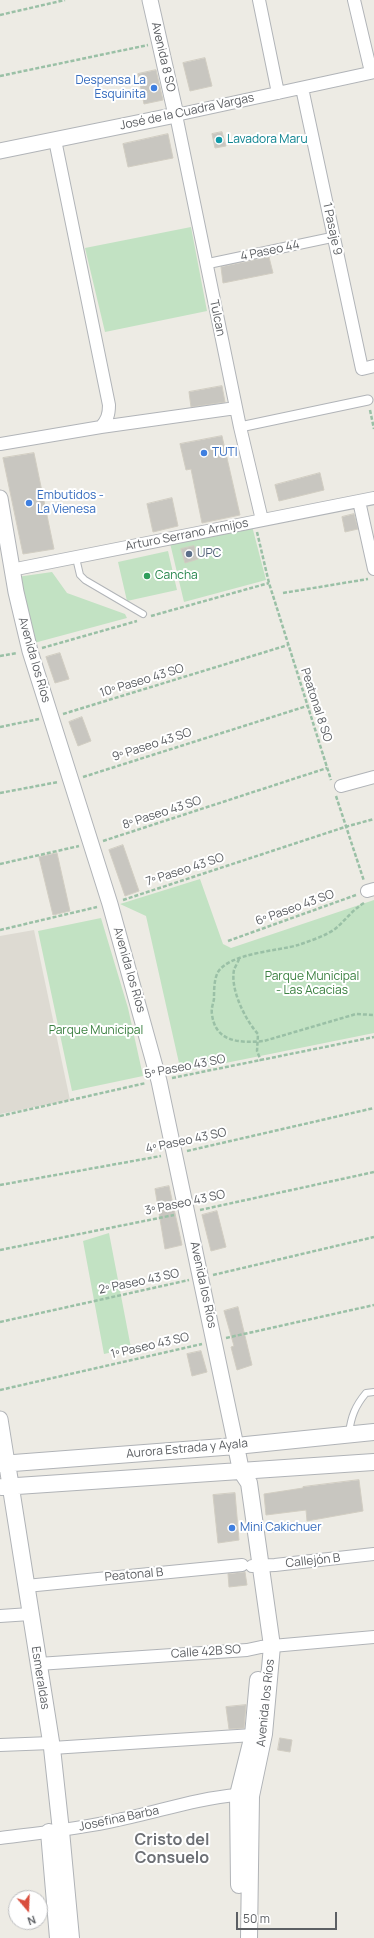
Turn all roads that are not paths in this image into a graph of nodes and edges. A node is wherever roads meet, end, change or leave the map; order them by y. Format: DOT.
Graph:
graph roads {
  1 [pos="150,0"];
  2 [pos="259,0"];
  3 [pos="354,0"];
  4 [pos="373,72"];
  5 [pos="302,88"];
  6 [pos="278,93"];
  7 [pos="176,115"];
  8 [pos="55,140"];
  9 [pos="0,151"];
  10 [pos="334,237"];
  11 [pos="206,264"];
  12 [pos="374,366"];
  13 [pos="368,400"];
  14 [pos="236,408"];
  15 [pos="101,427"];
  16 [pos="240,427"];
  17 [pos="0,444"];
  18 [pos="0,498"];
  19 [pos="374,498"];
  20 [pos="359,501"];
  21 [pos="258,521"];
  22 [pos="76,558"];
  23 [pos="374,569"];
  24 [pos="6,572"];
  25 [pos="144,614"];
  26 [pos="374,778"];
  27 [pos="336,786"];
  28 [pos="374,1392"];
  29 [pos="0,1419"];
  30 [pos="374,1432"];
  31 [pos="349,1435"];
  32 [pos="236,1446"];
  33 [pos="374,1462"];
  34 [pos="3,1464"];
  35 [pos="241,1471"];
  36 [pos="5,1487"];
  37 [pos="374,1554"];
  38 [pos="252,1566"];
  39 [pos="26,1586"];
  40 [pos="30,1614"];
  41 [pos="0,1616"];
  42 [pos="374,1637"];
  43 [pos="266,1646"];
  44 [pos="38,1664"];
  45 [pos="253,1735"];
  46 [pos="0,1745"];
  47 [pos="51,1746"];
  48 [pos="238,1795"];
  49 [pos="55,1832"];
  50 [pos="0,1838"];
  51 [pos="58,1938"];
  52 [pos="70,1938"];
  53 [pos="239,1938"];
  54 [pos="249,1938"];
  1 -- 7 [label="street, Avenida 8 SO"];
  2 -- 6 [label="street"];
  3 -- 4 [label="street"];
  4 -- 5 [label="street, José de la Cuadra Vargas"];
  5 -- 6 [label="street, José de la Cuadra Vargas"];
  5 -- 10 [label="street, 1 Pasaje 9"];
  6 -- 7 [label="street, José de la Cuadra Vargas"];
  7 -- 8 [label="street, José de la Cuadra Vargas"];
  7 -- 11 [label="street, Tulcan"];
  8 -- 9 [label="street, José de la Cuadra Vargas"];
  8 -- 15 [label="street"];
  10 -- 11 [label="street, 4 Paseo 44"];
  10 -- 12 [label="street, 1 Pasaje 9"];
  11 -- 14 [label="street, Tulcan"];
  13 -- 16 [label="street"];
  14 -- 15 [label="street"];
  14 -- 16 [label="street, Tulcan"];
  15 -- 17 [label="street"];
  16 -- 21 [label="street, Tulcan"];
  18 -- 24 [label="street, Avenida los Ríos"];
  19 -- 20 [label="street, Arturo Serrano Armijos"];
  20 -- 21 [label="street, Arturo Serrano Armijos"];
  20 -- 23 [label="street"];
  21 -- 22 [label="street, Arturo Serrano Armijos"];
  22 -- 24 [label="street, Arturo Serrano Armijos"];
  22 -- 25 [label="lane"];
  24 -- 32 [label="street, Avenida los Ríos"];
  26 -- 27 [label="street"];
  28 -- 31 [label="lane"];
  29 -- 34 [label="street, Esmeraldas"];
  30 -- 31 [label="main road, Aurora Estrada y Ayala"];
  31 -- 32 [label="main road, Aurora Estrada y Ayala"];
  32 -- 34 [label="main road, Aurora Estrada y Ayala"];
  32 -- 35 [label="main road, Avenida los Ríos"];
  33 -- 35 [label="main road, Aurora Estrada y Ayala"];
  34 -- 36 [label="main road, Esmeraldas"];
  35 -- 36 [label="main road, Aurora Estrada y Ayala"];
  35 -- 38 [label="main road, Avenida los Ríos"];
  36 -- 39 [label="main road, Esmeraldas"];
  37 -- 38 [label="street, Callejón B"];
  38 -- 39 [label="street, Peatonal B"];
  38 -- 43 [label="main road, Avenida los Ríos"];
  39 -- 40 [label="main road, Esmeraldas"];
  40 -- 41 [label="street"];
  40 -- 44 [label="main road, Esmeraldas"];
  42 -- 43 [label="street, Calle 42B SO"];
  43 -- 44 [label="street, Calle 42B SO"];
  43 -- 45 [label="main road, Avenida los Ríos"];
  43 -- 54 [label="main road, Avenida los Ríos"];
  44 -- 47 [label="main road, Esmeraldas"];
  45 -- 47 [label="street"];
  45 -- 48 [label="main road, Avenida los Ríos"];
  46 -- 47 [label="street"];
  47 -- 49 [label="main road, Esmeraldas"];
  48 -- 49 [label="street, Josefina Barba"];
  48 -- 53 [label="main road, Avenida los Ríos"];
  49 -- 50 [label="street, Josefina Barba"];
  49 -- 51 [label="main road, Esmeraldas"];
  49 -- 52 [label="main road, Esmeraldas"];
}
